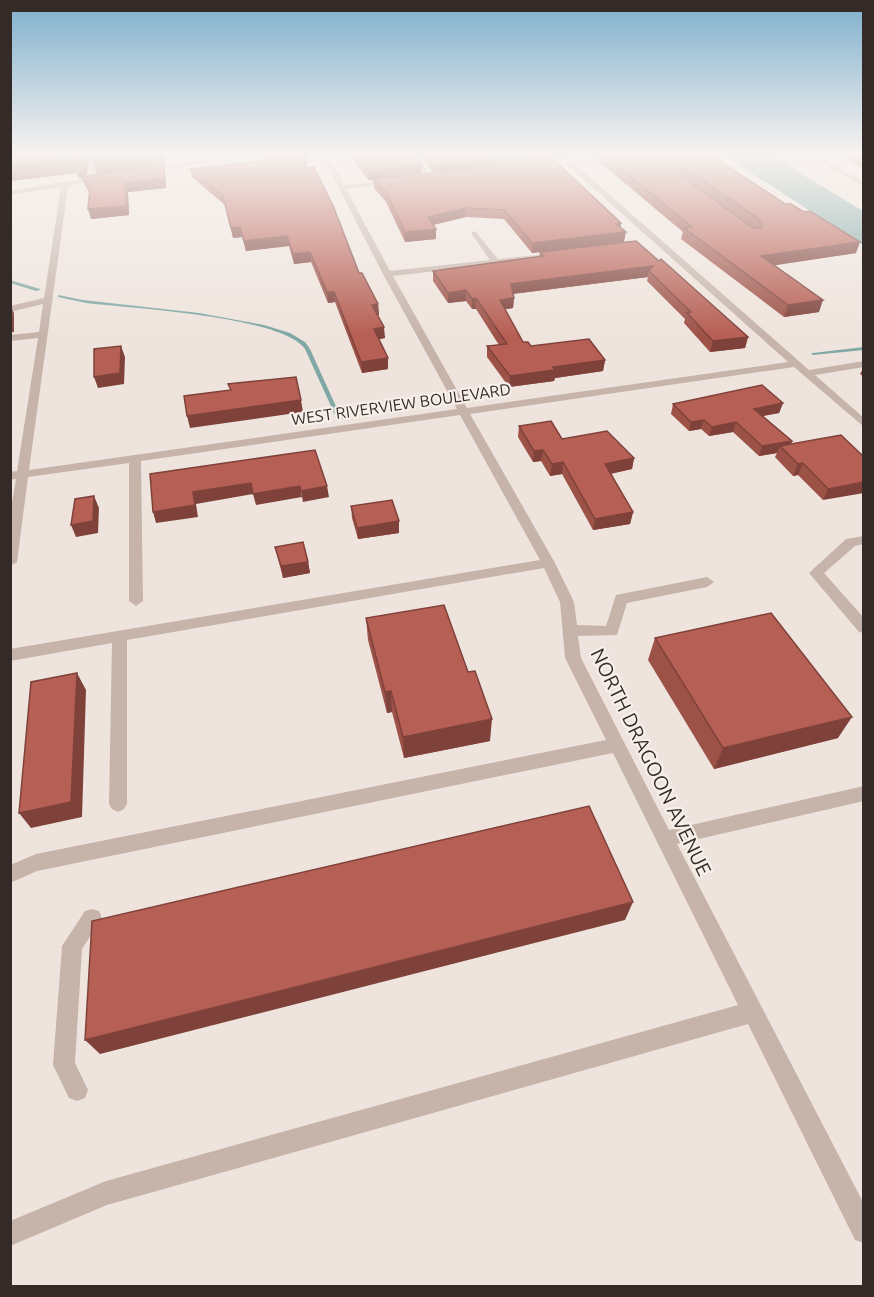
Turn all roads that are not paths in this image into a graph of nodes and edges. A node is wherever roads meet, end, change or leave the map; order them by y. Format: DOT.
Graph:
graph roads {
  1 [pos="61,214"];
  2 [pos="356,214"];
  3 [pos="626,214"];
  4 [pos="475,233"];
  5 [pos="660,243"];
  6 [pos="648,244"];
  7 [pos="566,254"];
  8 [pos="496,262"];
  9 [pos="387,274"];
  10 [pos="48,300"];
  11 [pos="10,309"];
  12 [pos="44,334"];
  13 [pos="10,338"];
  14 [pos="796,364"];
  15 [pos="864,364"];
  16 [pos="806,373"];
  17 [pos="465,413"];
  18 [pos="864,424"];
  19 [pos="135,459"];
  20 [pos="23,474"];
  21 [pos="10,476"];
  22 [pos="864,540"];
  23 [pos="10,562"];
  24 [pos="548,563"];
  25 [pos="707,582"];
  26 [pos="136,601"];
  27 [pos="864,628"];
  28 [pos="570,630"];
  29 [pos="120,636"];
  30 [pos="10,655"];
  31 [pos="617,746"];
  32 [pos="864,793"];
  33 [pos="118,804"];
  34 [pos="664,839"];
  35 [pos="10,874"];
  36 [pos="92,918"];
  37 [pos="752,1012"];
  38 [pos="77,1090"];
  39 [pos="864,1230"];
  40 [pos="10,1234"];
  1 -- 10 [label="street"];
  2 -- 9 [label="street, NORTH DRAGOON AVENUE"];
  3 -- 5 [label="street"];
  4 -- 8 [label="street"];
  5 -- 6 [label="street"];
  5 -- 14 [label="street"];
  7 -- 8 [label="street"];
  8 -- 9 [label="street"];
  9 -- 17 [label="street, NORTH DRAGOON AVENUE"];
  10 -- 11 [label="street"];
  10 -- 12 [label="street"];
  12 -- 13 [label="street"];
  12 -- 20 [label="street"];
  14 -- 16 [label="street"];
  14 -- 17 [label="street, WEST RIVERVIEW BOULEVARD"];
  15 -- 16 [label="street"];
  16 -- 18 [label="street"];
  17 -- 19 [label="street, WEST RIVERVIEW BOULEVARD"];
  17 -- 24 [label="street, NORTH DRAGOON AVENUE"];
  19 -- 20 [label="street, WEST RIVERVIEW BOULEVARD"];
  19 -- 26 [label="street"];
  20 -- 21 [label="street, WEST RIVERVIEW BOULEVARD"];
  20 -- 23 [label="street"];
  22 -- 27 [label="street"];
  24 -- 28 [label="street, NORTH DRAGOON AVENUE"];
  24 -- 29 [label="street"];
  25 -- 28 [label="street"];
  28 -- 31 [label="street, NORTH DRAGOON AVENUE"];
  29 -- 30 [label="street"];
  29 -- 33 [label="street"];
  31 -- 34 [label="street, NORTH DRAGOON AVENUE"];
  31 -- 35 [label="street"];
  32 -- 34 [label="street"];
  34 -- 37 [label="street, NORTH DRAGOON AVENUE"];
  36 -- 38 [label="street"];
  37 -- 39 [label="street, NORTH DRAGOON AVENUE"];
  37 -- 40 [label="street"];
}
